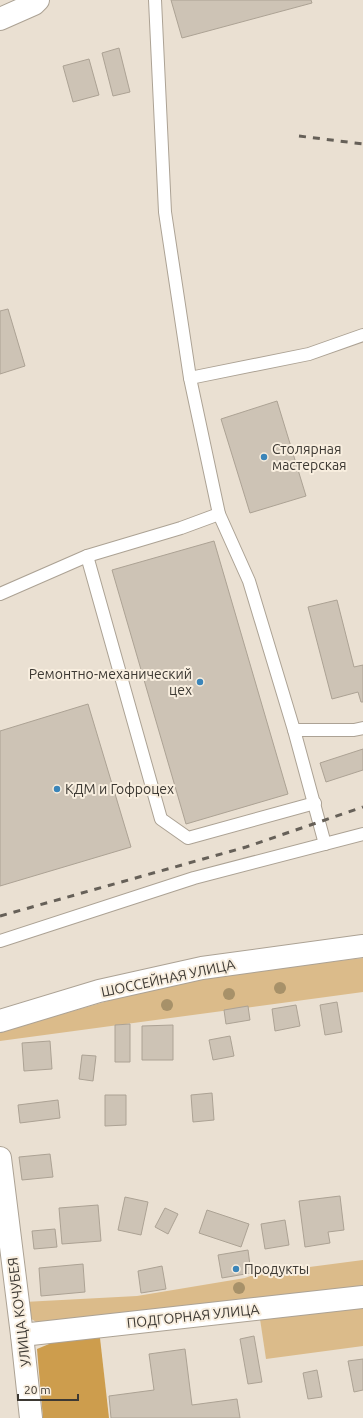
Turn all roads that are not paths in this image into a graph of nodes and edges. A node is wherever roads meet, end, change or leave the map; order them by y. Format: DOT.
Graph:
graph roads {
  1 [pos="38,0"];
  2 [pos="155,0"];
  3 [pos="0,19"];
  4 [pos="363,335"];
  5 [pos="190,378"];
  6 [pos="219,514"];
  7 [pos="86,556"];
  8 [pos="0,594"];
  9 [pos="363,728"];
  10 [pos="294,730"];
  11 [pos="315,803"];
  12 [pos="363,834"];
  13 [pos="325,844"];
  14 [pos="0,941"];
  15 [pos="363,946"];
  16 [pos="0,1021"];
  17 [pos="0,1158"];
  18 [pos="363,1297"];
  19 [pos="22,1335"];
  20 [pos="31,1418"];
  1 -- 3 [label="street"];
  2 -- 5 [label="lane"];
  4 -- 5 [label="lane"];
  5 -- 6 [label="lane"];
  6 -- 7 [label="lane"];
  6 -- 10 [label="lane"];
  7 -- 8 [label="lane"];
  7 -- 11 [label="lane"];
  9 -- 10 [label="lane"];
  10 -- 11 [label="lane"];
  11 -- 13 [label="lane"];
  12 -- 13 [label="lane"];
  13 -- 14 [label="lane"];
  15 -- 16 [label="street, ШОССЕЙНАЯ УЛИЦА"];
  17 -- 19 [label="street, УЛИЦА КОЧУБЕЯ"];
  18 -- 19 [label="street, ПОДГОРНАЯ УЛИЦА"];
  19 -- 20 [label="street, УЛИЦА КОЧУБЕЯ"];
}
